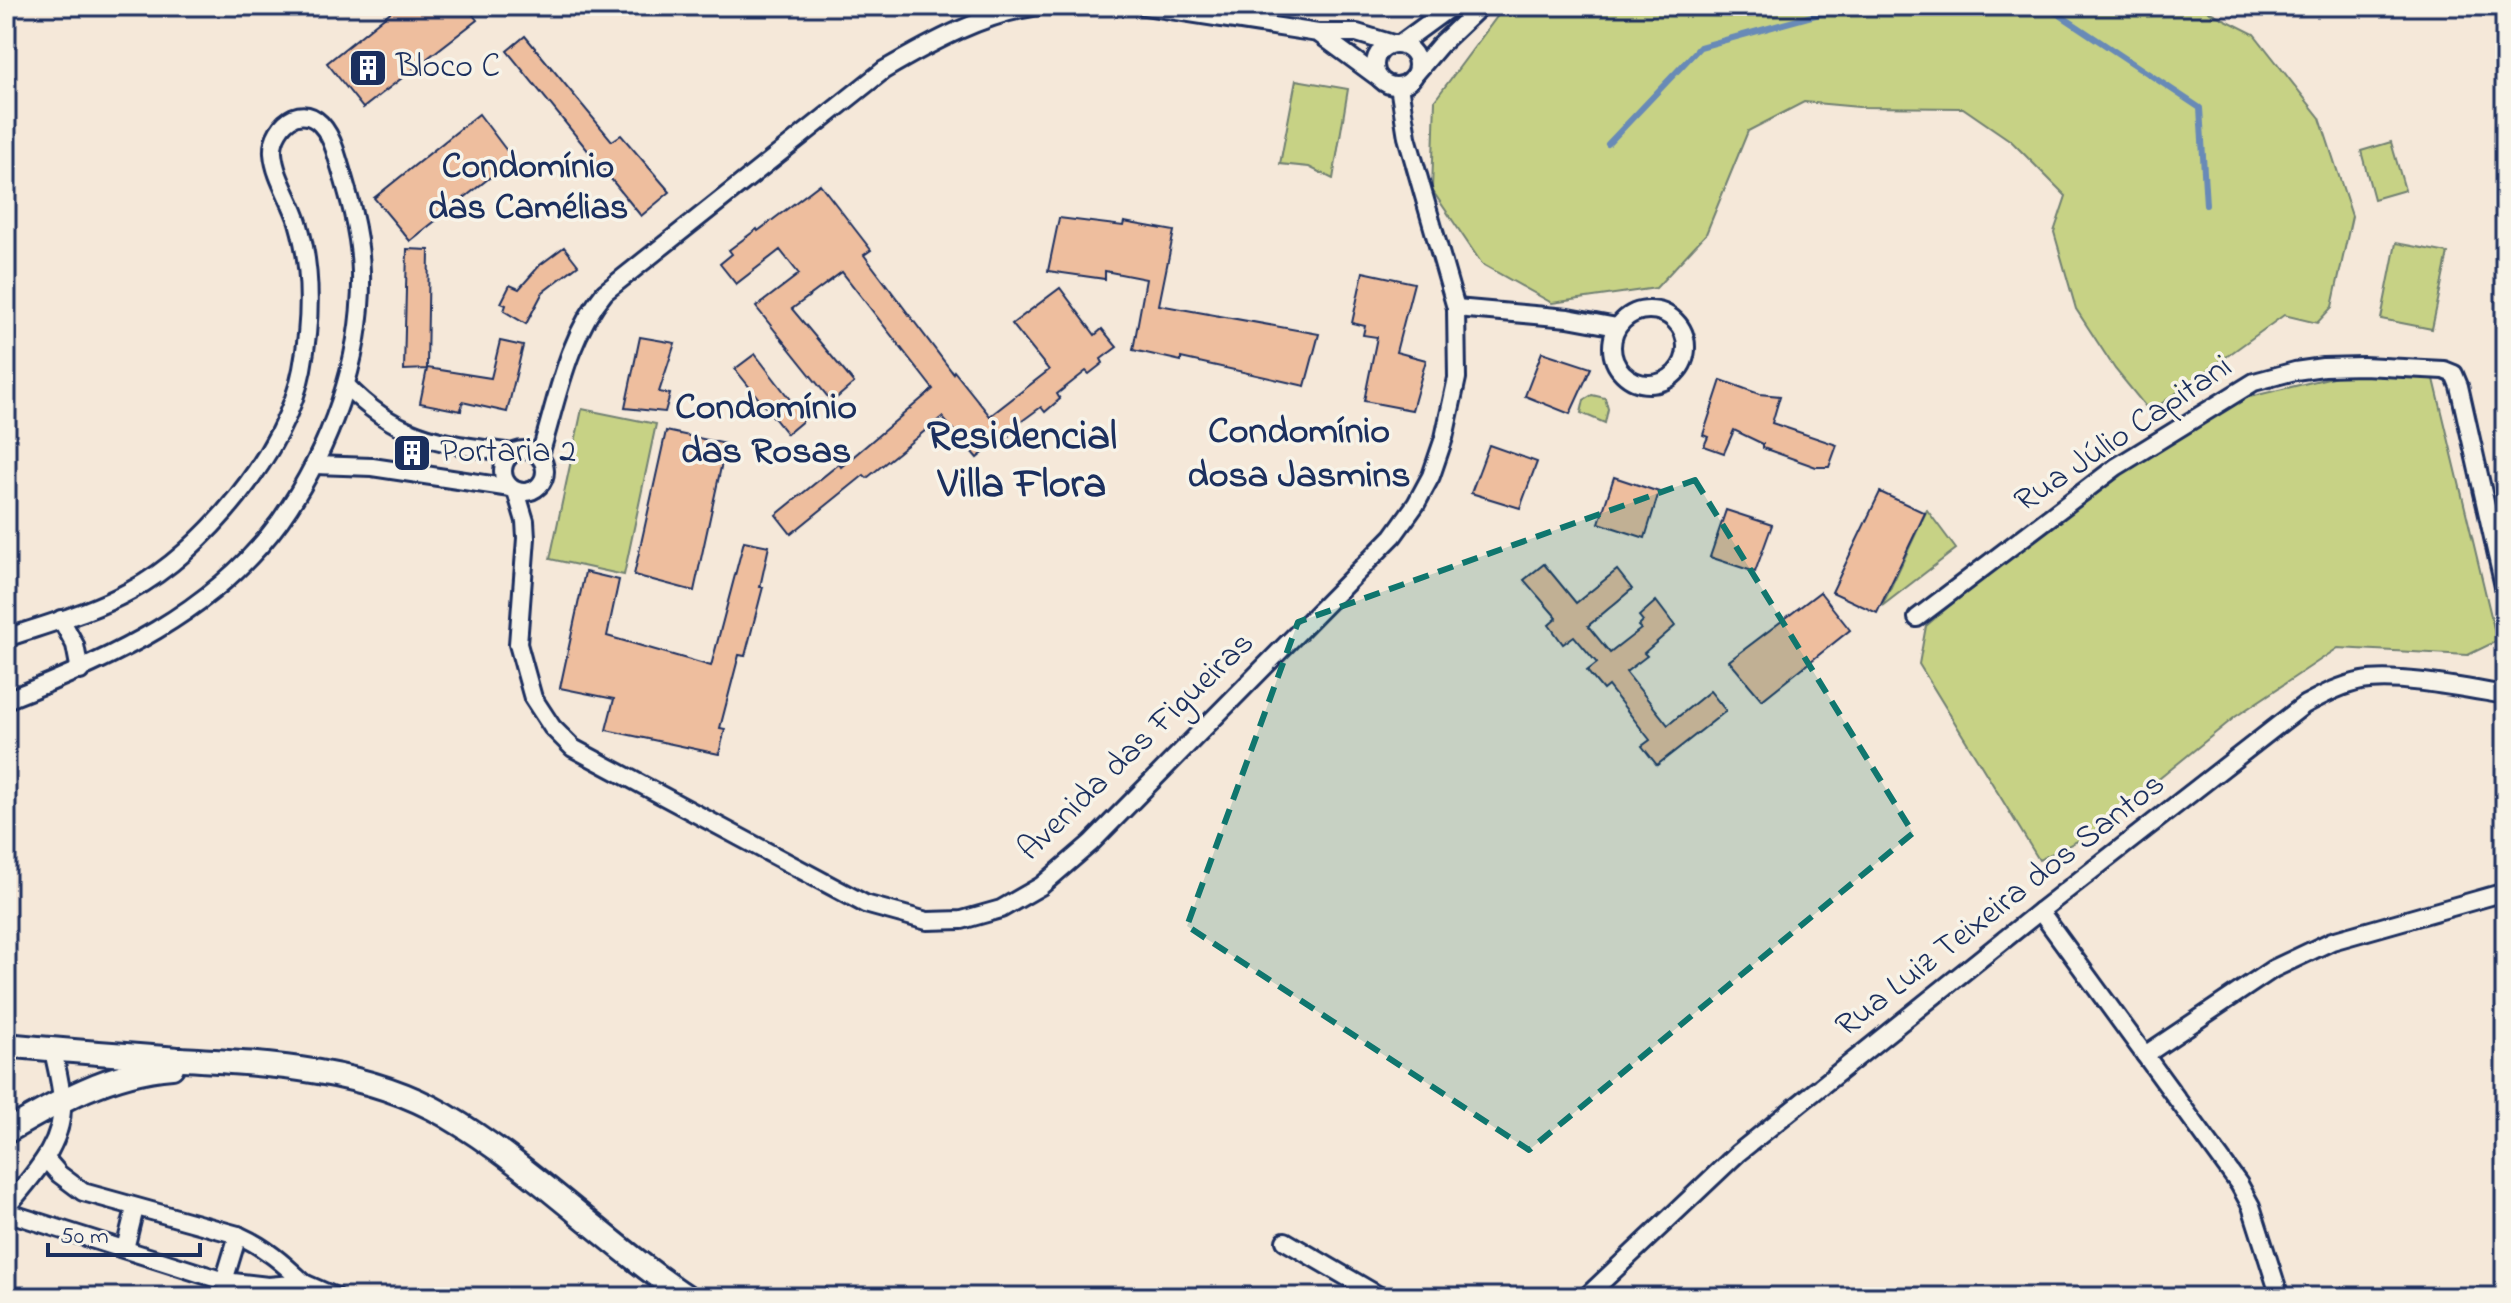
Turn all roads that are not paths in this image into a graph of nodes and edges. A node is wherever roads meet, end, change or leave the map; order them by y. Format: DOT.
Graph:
graph roads {
  1 [pos="1038,6"];
  2 [pos="1144,6"];
  3 [pos="1452,6"];
  4 [pos="1481,6"];
  5 [pos="1318,33"];
  6 [pos="1397,44"];
  7 [pos="1416,73"];
  8 [pos="1379,78"];
  9 [pos="1399,86"];
  10 [pos="1456,308"];
  11 [pos="1617,327"];
  12 [pos="346,385"];
  13 [pos="512,453"];
  14 [pos="540,455"];
  15 [pos="315,465"];
  16 [pos="514,490"];
  17 [pos="2505,591"];
  18 [pos="1917,618"];
  19 [pos="61,619"];
  20 [pos="6,638"];
  21 [pos="80,671"];
  22 [pos="2505,695"];
  23 [pos="6,700"];
  24 [pos="2505,892"];
  25 [pos="2040,911"];
  26 [pos="6,1045"];
  27 [pos="53,1050"];
  28 [pos="2145,1055"];
  29 [pos="229,1062"];
  30 [pos="62,1100"];
  31 [pos="6,1132"];
  32 [pos="46,1159"];
  33 [pos="135,1208"];
  34 [pos="6,1210"];
  35 [pos="238,1235"];
  36 [pos="1285,1241"];
  37 [pos="125,1249"];
  38 [pos="224,1281"];
  39 [pos="304,1283"];
  40 [pos="336,1297"];
  41 [pos="687,1297"];
  42 [pos="1381,1297"];
  43 [pos="1586,1297"];
  44 [pos="2280,1297"];
  1 -- 14 [label="street"];
  2 -- 5 [label="street"];
  3 -- 6 [label="street"];
  4 -- 7 [label="street"];
  5 -- 6 [label="street"];
  5 -- 8 [label="street"];
  6 -- 7 [label="street"];
  6 -- 8 [label="street"];
  7 -- 9 [label="street"];
  8 -- 9 [label="street"];
  9 -- 10 [label="street, Avenida das Figueiras"];
  10 -- 11 [label="street"];
  10 -- 16 [label="street, Avenida das Figueiras"];
  11 -- 11 [label="street"];
  12 -- 13 [label="street"];
  12 -- 15 [label="street"];
  12 -- 19 [label="street"];
  13 -- 14 [label="street"];
  13 -- 16 [label="street"];
  14 -- 16 [label="street"];
  15 -- 16 [label="street"];
  15 -- 21 [label="street"];
  17 -- 18 [label="street, Rua Júlio Capitani"];
  19 -- 20 [label="street"];
  19 -- 21 [label="street"];
  21 -- 23 [label="street"];
  22 -- 25 [label="street, Rua Luiz Teixeira dos Santos"];
  24 -- 28 [label="street"];
  25 -- 28 [label="street"];
  25 -- 43 [label="street, Rua Luiz Teixeira dos Santos"];
  26 -- 27 [label="main road"];
  27 -- 29 [label="main road"];
  27 -- 30 [label="street"];
  28 -- 44 [label="street"];
  29 -- 30 [label="main road"];
  29 -- 41 [label="main road"];
  30 -- 31 [label="main road"];
  30 -- 32 [label="street"];
  32 -- 33 [label="street"];
  32 -- 34 [label="street"];
  33 -- 35 [label="street"];
  33 -- 37 [label="street"];
  34 -- 37 [label="street"];
  35 -- 38 [label="street"];
  35 -- 39 [label="street"];
  36 -- 42 [label="street"];
  37 -- 38 [label="street"];
  38 -- 39 [label="street"];
  39 -- 40 [label="street"];
}
